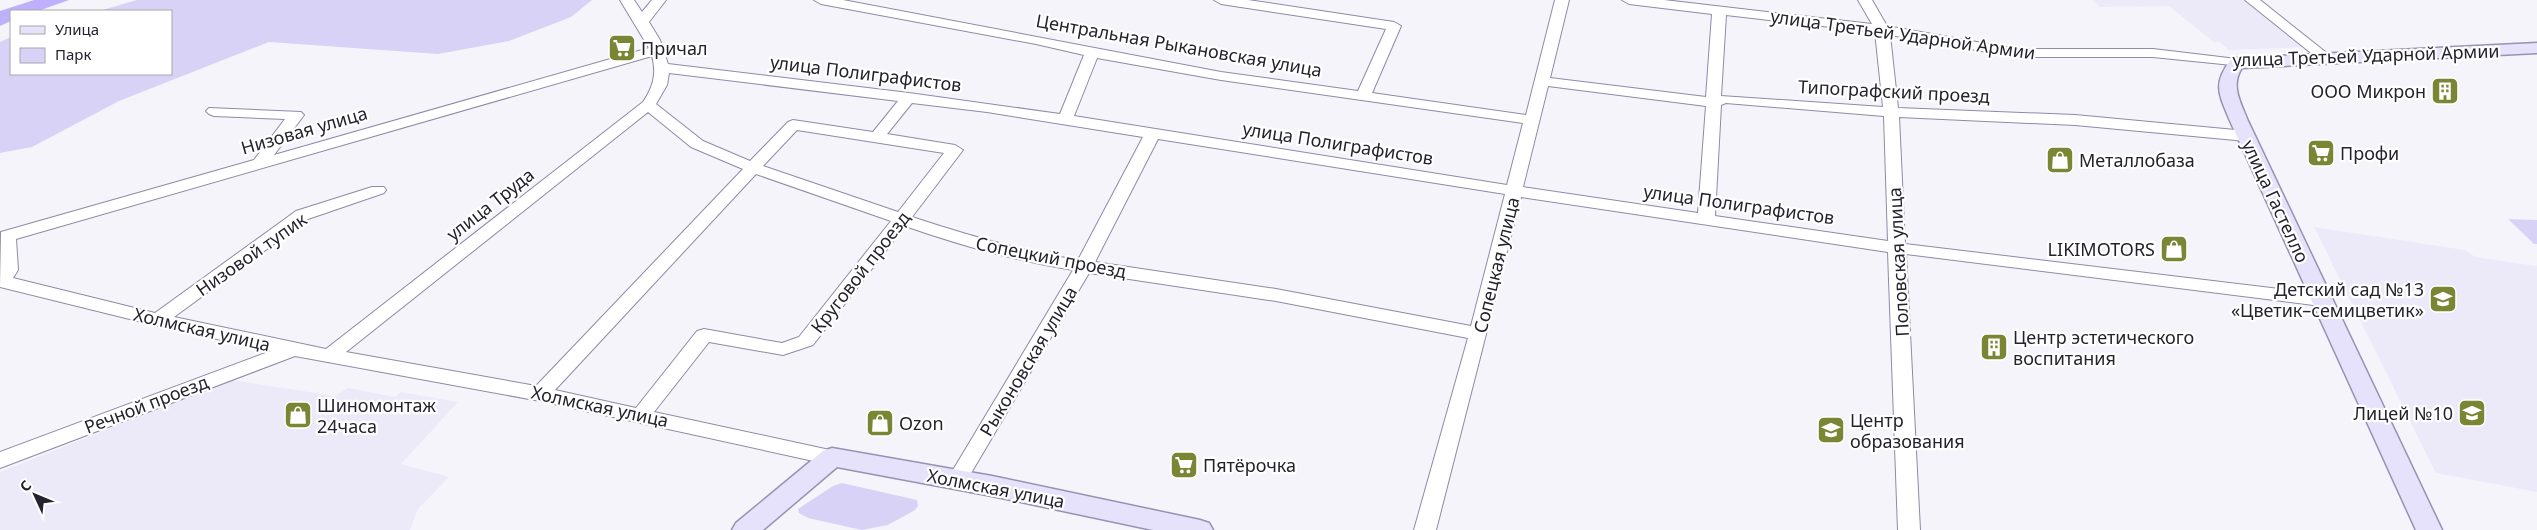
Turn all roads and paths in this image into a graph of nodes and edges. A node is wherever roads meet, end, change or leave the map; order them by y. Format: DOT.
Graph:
graph roads {
  1 [pos="627,0"];
  2 [pos="659,0"];
  3 [pos="822,0"];
  4 [pos="1221,0"];
  5 [pos="1562,0"];
  6 [pos="1629,0"];
  7 [pos="1865,0"];
  8 [pos="2252,0"];
  9 [pos="869,4"];
  10 [pos="1719,10"];
  11 [pos="642,22"];
  12 [pos="1882,29"];
  13 [pos="2537,48"];
  14 [pos="657,50"];
  15 [pos="1092,53"];
  16 [pos="2326,58"];
  17 [pos="2238,63"];
  18 [pos="662,71"];
  19 [pos="1541,81"];
  20 [pos="1364,95"];
  21 [pos="909,97"];
  22 [pos="1712,102"];
  23 [pos="648,105"];
  24 [pos="214,111"];
  25 [pos="1891,112"];
  26 [pos="1064,120"];
  27 [pos="1531,120"];
  28 [pos="1152,135"];
  29 [pos="2246,136"];
  30 [pos="877,137"];
  31 [pos="259,164"];
  32 [pos="754,168"];
  33 [pos="378,190"];
  34 [pos="1514,191"];
  35 [pos="901,220"];
  36 [pos="1706,220"];
  37 [pos="1898,248"];
  38 [pos="1084,266"];
  39 [pos="1,281"];
  40 [pos="2321,300"];
  41 [pos="158,320"];
  42 [pos="1478,334"];
  43 [pos="292,349"];
  44 [pos="330,356"];
  45 [pos="540,394"];
  46 [pos="641,415"];
  47 [pos="832,457"];
  48 [pos="0,460"];
  49 [pos="958,480"];
  50 [pos="745,530"];
  51 [pos="1200,530"];
  52 [pos="1425,530"];
  53 [pos="1909,530"];
  54 [pos="2429,530"];
  1 -- 11 [label="street"];
  2 -- 11 [label="street"];
  3 -- 9 [label="street, Центральная Рыкановская улица"];
  4 -- 20 [label="street"];
  5 -- 19 [label="street, Сопецкая улица"];
  6 -- 10 [label="street, улица Третьей Ударной Армии"];
  7 -- 12 [label="street, Половская улица"];
  8 -- 16 [label="street"];
  9 -- 15 [label="street, Центральная Рыкановская улица"];
  10 -- 12 [label="street, улица Третьей Ударной Армии"];
  10 -- 22 [label="street"];
  11 -- 14 [label="street"];
  12 -- 17 [label="street, улица Третьей Ударной Армии"];
  12 -- 25 [label="street, Половская улица"];
  13 -- 16 [label="main road, улица Третьей Ударной Армии"];
  14 -- 18 [label="street"];
  14 -- 31 [label="street, Низовая улица"];
  15 -- 20 [label="street, Центральная Рыкановская улица"];
  15 -- 26 [label="street"];
  16 -- 17 [label="main road, улица Третьей Ударной Армии"];
  17 -- 29 [label="main road, улица Гастелло"];
  18 -- 21 [label="street, улица Полиграфистов"];
  18 -- 23 [label="street, улица Труда"];
  19 -- 22 [label="street, Типографский проезд"];
  19 -- 27 [label="street, Сопецкая улица"];
  20 -- 27 [label="street, Центральная Рыкановская улица"];
  21 -- 26 [label="street, улица Полиграфистов"];
  21 -- 30 [label="street"];
  22 -- 25 [label="street, Типографский проезд"];
  22 -- 36 [label="street"];
  23 -- 32 [label="street, Сопецкий проезд"];
  23 -- 44 [label="street, улица Труда"];
  24 -- 31 [label="street"];
  25 -- 29 [label="street, Типографский проезд"];
  25 -- 37 [label="street, Половская улица"];
  26 -- 28 [label="street, улица Полиграфистов"];
  27 -- 34 [label="street, Сопецкая улица"];
  28 -- 34 [label="street, улица Полиграфистов"];
  28 -- 38 [label="street, Рыконовская улица"];
  29 -- 40 [label="main road, улица Гастелло"];
  30 -- 32 [label="street, Круговой проезд"];
  30 -- 35 [label="street, Круговой проезд"];
  31 -- 39 [label="street, Низовая улица"];
  32 -- 35 [label="street, Сопецкий проезд"];
  32 -- 45 [label="street, Круговой проезд"];
  33 -- 41 [label="street, Низовой тупик"];
  34 -- 36 [label="street, улица Полиграфистов"];
  34 -- 42 [label="street, Сопецкая улица"];
  35 -- 38 [label="street, Сопецкий проезд"];
  35 -- 46 [label="street, Круговой проезд"];
  36 -- 37 [label="street, улица Полиграфистов"];
  37 -- 40 [label="street, улица Полиграфистов"];
  37 -- 53 [label="street, Половская улица"];
  38 -- 42 [label="street, Сопецкий проезд"];
  38 -- 49 [label="street, Рыконовская улица"];
  39 -- 41 [label="street, Холмская улица"];
  40 -- 54 [label="main road, улица Гастелло"];
  41 -- 43 [label="street, Холмская улица"];
  42 -- 52 [label="street, Сопецкая улица"];
  43 -- 44 [label="street, Холмская улица"];
  43 -- 48 [label="street, Речной проезд"];
  44 -- 45 [label="street, Холмская улица"];
  45 -- 46 [label="street, Холмская улица"];
  46 -- 47 [label="street, Холмская улица"];
  47 -- 49 [label="main road, Холмская улица"];
  47 -- 50 [label="main road"];
  49 -- 51 [label="main road, Холмская улица"];
}
